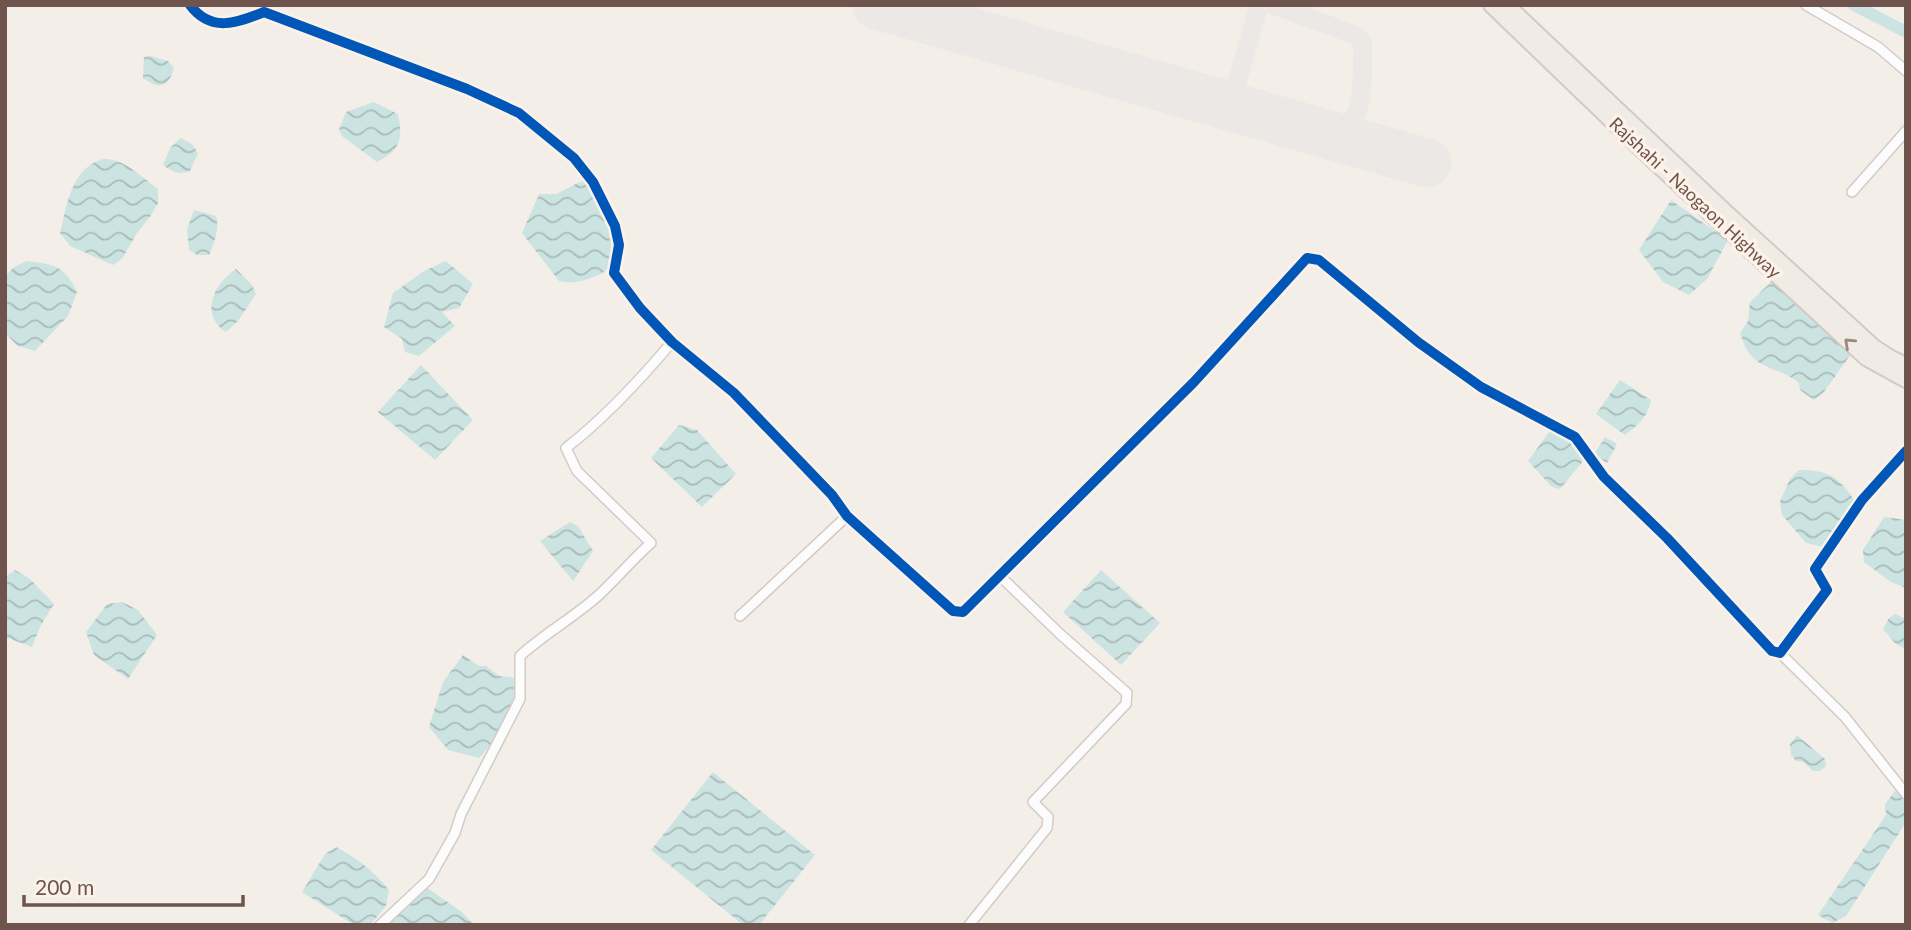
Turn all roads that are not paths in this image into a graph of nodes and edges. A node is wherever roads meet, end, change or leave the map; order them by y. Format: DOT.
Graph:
graph roads {
  1 [pos="190,5"];
  2 [pos="1806,5"];
  3 [pos="1500,7"];
  4 [pos="1906,71"];
  5 [pos="1906,131"];
  6 [pos="1852,192"];
  7 [pos="671,342"];
  8 [pos="1906,365"];
  9 [pos="1906,380"];
  10 [pos="1906,451"];
  11 [pos="847,516"];
  12 [pos="1000,576"];
  13 [pos="740,616"];
  14 [pos="1780,653"];
  15 [pos="1906,794"];
  16 [pos="380,925"];
  17 [pos="969,925"];
  1 -- 7 [label="street"];
  2 -- 4 [label="street"];
  3 -- 8 [label="main road, Rajshahi - Naogaon Highway"];
  9 -- 3 [label="main road, Rajshahi - Naogaon Highway, one-way"];
  5 -- 6 [label="street"];
  7 -- 11 [label="street"];
  7 -- 16 [label="street"];
  10 -- 14 [label="street"];
  11 -- 12 [label="street"];
  11 -- 13 [label="street"];
  12 -- 14 [label="street"];
  12 -- 17 [label="street"];
  14 -- 15 [label="street"];
}
